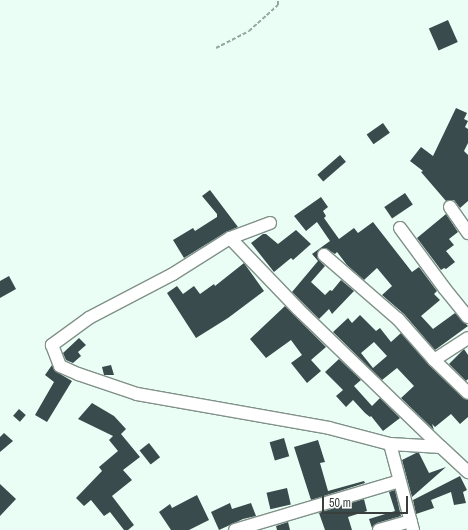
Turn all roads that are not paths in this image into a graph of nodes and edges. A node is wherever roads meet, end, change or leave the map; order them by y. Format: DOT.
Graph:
graph roads {
  1 [pos="450,207"];
  2 [pos="270,223"];
  3 [pos="400,228"];
  4 [pos="468,233"];
  5 [pos="230,238"];
  6 [pos="324,255"];
  7 [pos="468,317"];
  8 [pos="468,338"];
  9 [pos="434,360"];
  10 [pos="468,393"];
  11 [pos="390,444"];
  12 [pos="441,447"];
  13 [pos="468,472"];
  14 [pos="400,481"];
  15 [pos="412,526"];
  16 [pos="235,530"];
  17 [pos="379,530"];
  1 -- 4 [label="street"];
  2 -- 5 [label="street"];
  3 -- 7 [label="street"];
  5 -- 11 [label="street"];
  5 -- 12 [label="street"];
  6 -- 9 [label="street"];
  8 -- 9 [label="street"];
  9 -- 10 [label="street"];
  11 -- 12 [label="street"];
  11 -- 14 [label="street"];
  12 -- 13 [label="street"];
  14 -- 15 [label="street"];
  14 -- 16 [label="street"];
  15 -- 17 [label="street"];
}
